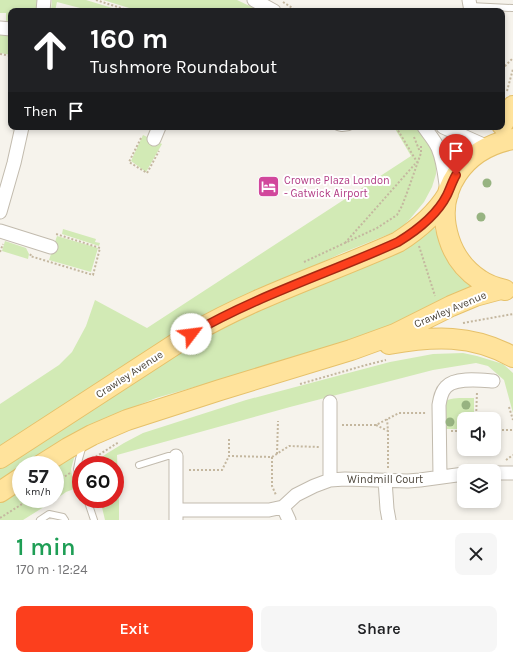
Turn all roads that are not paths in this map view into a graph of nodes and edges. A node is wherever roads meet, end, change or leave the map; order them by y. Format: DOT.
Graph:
graph roads {
  1 [pos="254,0"];
  2 [pos="470,6"];
  3 [pos="269,8"];
  4 [pos="512,8"];
  5 [pos="509,100"];
  6 [pos="505,115"];
  7 [pos="21,130"];
  8 [pos="418,130"];
  9 [pos="451,130"];
  10 [pos="499,130"];
  11 [pos="513,139"];
  12 [pos="488,147"];
  13 [pos="448,194"];
  14 [pos="0,212"];
  15 [pos="0,231"];
  16 [pos="51,246"];
  17 [pos="508,292"];
  18 [pos="351,350"];
  19 [pos="513,357"];
  20 [pos="493,381"];
  21 [pos="330,402"];
  22 [pos="84,439"];
  23 [pos="55,456"];
  24 [pos="80,456"];
  25 [pos="176,456"];
  26 [pos="0,458"];
  27 [pos="139,465"];
  28 [pos="501,473"];
  29 [pos="513,473"];
  30 [pos="457,475"];
  31 [pos="440,477"];
  32 [pos="330,480"];
  33 [pos="386,480"];
  34 [pos="12,484"];
  35 [pos="0,492"];
  36 [pos="282,507"];
  37 [pos="90,508"];
  38 [pos="176,515"];
  39 [pos="40,520"];
  40 [pos="65,520"];
  41 [pos="94,520"];
  42 [pos="289,520"];
  43 [pos="389,520"];
  1 -- 3 [label="street"];
  2 -- 4 [label="lane"];
  5 -- 6 [label="main road"];
  7 -- 14 [label="street"];
  8 -- 13 [label="street"];
  9 -- 12 [label="street"];
  10 -- 12 [label="main road"];
  11 -- 12 [label="main road"];
  12 -- 13 [label="main road"];
  13 -- 17 [label="main road"];
  13 -- 26 [label="main road, Crawley Avenue"];
  15 -- 16 [label="street"];
  17 -- 18 [label="main road, Crawley Avenue"];
  18 -- 19 [label="main road"];
  18 -- 22 [label="main road, Crawley Avenue"];
  20 -- 31 [label="street"];
  21 -- 32 [label="street"];
  22 -- 23 [label="main road, Crawley Avenue"];
  22 -- 24 [label="lane"];
  25 -- 27 [label="lane"];
  25 -- 38 [label="street"];
  28 -- 29 [label="street"];
  30 -- 31 [label="street, Windmill Court"];
  31 -- 33 [label="street, Windmill Court"];
  32 -- 33 [label="street, Windmill Court"];
  32 -- 36 [label="street, Windmill Court"];
  33 -- 43 [label="street"];
  34 -- 35 [label="main road"];
  36 -- 38 [label="street, Windmill Court"];
  36 -- 42 [label="street"];
  37 -- 41 [label="lane"];
  39 -- 40 [label="lane"];
}
